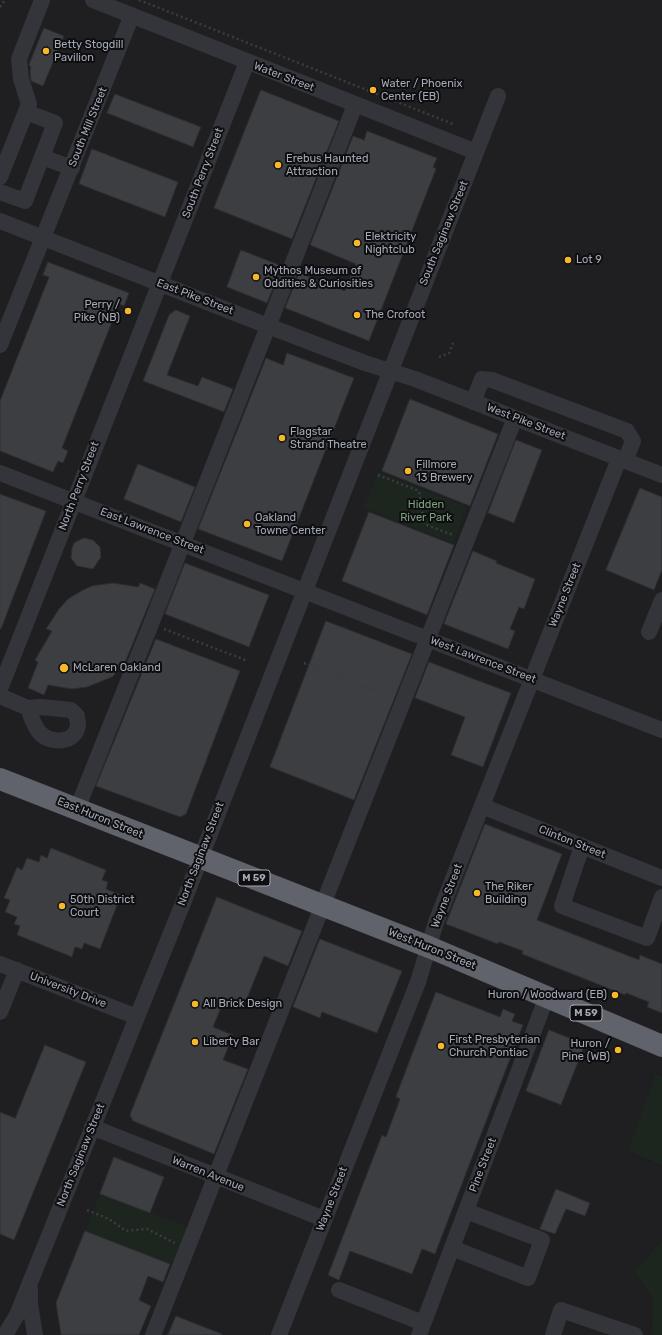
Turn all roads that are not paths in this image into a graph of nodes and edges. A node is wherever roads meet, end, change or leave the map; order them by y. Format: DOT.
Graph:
graph roads {
  1 [pos="42,0"];
  2 [pos="93,0"];
  3 [pos="132,15"];
  4 [pos="247,62"];
  5 [pos="498,96"];
  6 [pos="355,105"];
  7 [pos="26,112"];
  8 [pos="476,152"];
  9 [pos="42,157"];
  10 [pos="72,168"];
  11 [pos="0,177"];
  12 [pos="0,192"];
  13 [pos="0,221"];
  14 [pos="43,238"];
  15 [pos="159,284"];
  16 [pos="268,326"];
  17 [pos="0,345"];
  18 [pos="390,371"];
  19 [pos="473,402"];
  20 [pos="516,418"];
  21 [pos="622,460"];
  22 [pos="0,473"];
  23 [pos="662,475"];
  24 [pos="74,501"];
  25 [pos="183,543"];
  26 [pos="304,590"];
  27 [pos="662,600"];
  28 [pos="649,632"];
  29 [pos="428,638"];
  30 [pos="532,679"];
  31 [pos="0,689"];
  32 [pos="0,696"];
  33 [pos="28,708"];
  34 [pos="662,730"];
  35 [pos="0,779"];
  36 [pos="482,806"];
  37 [pos="76,809"];
  38 [pos="582,846"];
  39 [pos="200,858"];
  40 [pos="662,878"];
  41 [pos="662,897"];
  42 [pos="323,905"];
  43 [pos="429,947"];
  44 [pos="0,964"];
  45 [pos="16,970"];
  46 [pos="547,996"];
  47 [pos="0,1012"];
  48 [pos="136,1017"];
  49 [pos="662,1046"];
  50 [pos="92,1127"];
  51 [pos="216,1177"];
  52 [pos="466,1211"];
  53 [pos="324,1219"];
  54 [pos="452,1248"];
  55 [pos="31,1282"];
  56 [pos="339,1290"];
  57 [pos="421,1329"];
  58 [pos="5,1335"];
  59 [pos="35,1335"];
  60 [pos="153,1335"];
  61 [pos="279,1335"];
  62 [pos="553,1335"];
  63 [pos="635,1335"];
  1 -- 7 [label="street"];
  2 -- 3 [label="street, Water Street"];
  3 -- 4 [label="street, Water Street"];
  3 -- 10 [label="street, South Mill Street"];
  4 -- 6 [label="street, Water Street"];
  4 -- 15 [label="street, South Perry Street"];
  5 -- 8 [label="street, South Saginaw Street"];
  6 -- 8 [label="street, Water Street"];
  6 -- 16 [label="street"];
  7 -- 9 [label="street"];
  7 -- 11 [label="street"];
  8 -- 18 [label="street, South Saginaw Street"];
  9 -- 10 [label="street"];
  9 -- 12 [label="street"];
  10 -- 14 [label="street, South Mill Street"];
  13 -- 14 [label="street, East Pike Street"];
  14 -- 15 [label="street, East Pike Street"];
  14 -- 17 [label="street, South Mill Street"];
  15 -- 16 [label="street, East Pike Street"];
  15 -- 24 [label="street, North Perry Street"];
  16 -- 18 [label="street, East Pike Street"];
  16 -- 25 [label="street"];
  18 -- 19 [label="street, West Pike Street"];
  18 -- 26 [label="street, North Saginaw Street"];
  19 -- 20 [label="street, West Pike Street"];
  19 -- 21 [label="street, Wayne Street"];
  20 -- 21 [label="street, West Pike Street"];
  20 -- 29 [label="street"];
  21 -- 23 [label="street, West Pike Street"];
  21 -- 30 [label="street, Wayne Street"];
  22 -- 24 [label="street, East Lawrence Street"];
  24 -- 25 [label="street, East Lawrence Street"];
  24 -- 31 [label="street, North Perry Street"];
  25 -- 26 [label="street, East Lawrence Street"];
  25 -- 37 [label="street"];
  26 -- 29 [label="street, West Lawrence Street"];
  26 -- 39 [label="street, North Saginaw Street"];
  27 -- 28 [label="street"];
  29 -- 30 [label="street, West Lawrence Street"];
  29 -- 42 [label="street"];
  30 -- 34 [label="street, West Lawrence Street"];
  30 -- 36 [label="street, Wayne Street"];
  32 -- 33 [label="street"];
  35 -- 37 [label="highway, East Huron Street / M 59"];
  36 -- 38 [label="street, Clinton Street"];
  36 -- 43 [label="street, Wayne Street"];
  37 -- 39 [label="highway, East Huron Street / M 59"];
  38 -- 40 [label="street, Clinton Street"];
  38 -- 41 [label="street"];
  39 -- 42 [label="highway, West Huron Street / M 59"];
  39 -- 48 [label="street, North Saginaw Street"];
  42 -- 43 [label="highway, West Huron Street / M 59"];
  42 -- 51 [label="street"];
  43 -- 46 [label="highway, West Huron Street / M 59"];
  43 -- 53 [label="street, Wayne Street"];
  44 -- 45 [label="street, University Drive"];
  45 -- 47 [label="street"];
  45 -- 48 [label="street, University Drive"];
  46 -- 49 [label="highway, West Huron Street / M 59"];
  46 -- 52 [label="street, Pine Street"];
  48 -- 50 [label="street, North Saginaw Street"];
  50 -- 51 [label="street, Warren Avenue"];
  50 -- 55 [label="street, North Saginaw Street"];
  51 -- 53 [label="street, Warren Avenue"];
  51 -- 60 [label="street"];
  52 -- 54 [label="street, Pine Street"];
  52 -- 54 [label="street"];
  53 -- 61 [label="street, Wayne Street"];
  54 -- 57 [label="street, Pine Street"];
  55 -- 58 [label="street, North Saginaw Street"];
  55 -- 59 [label="street"];
  56 -- 57 [label="street"];
  62 -- 63 [label="street"];
}
